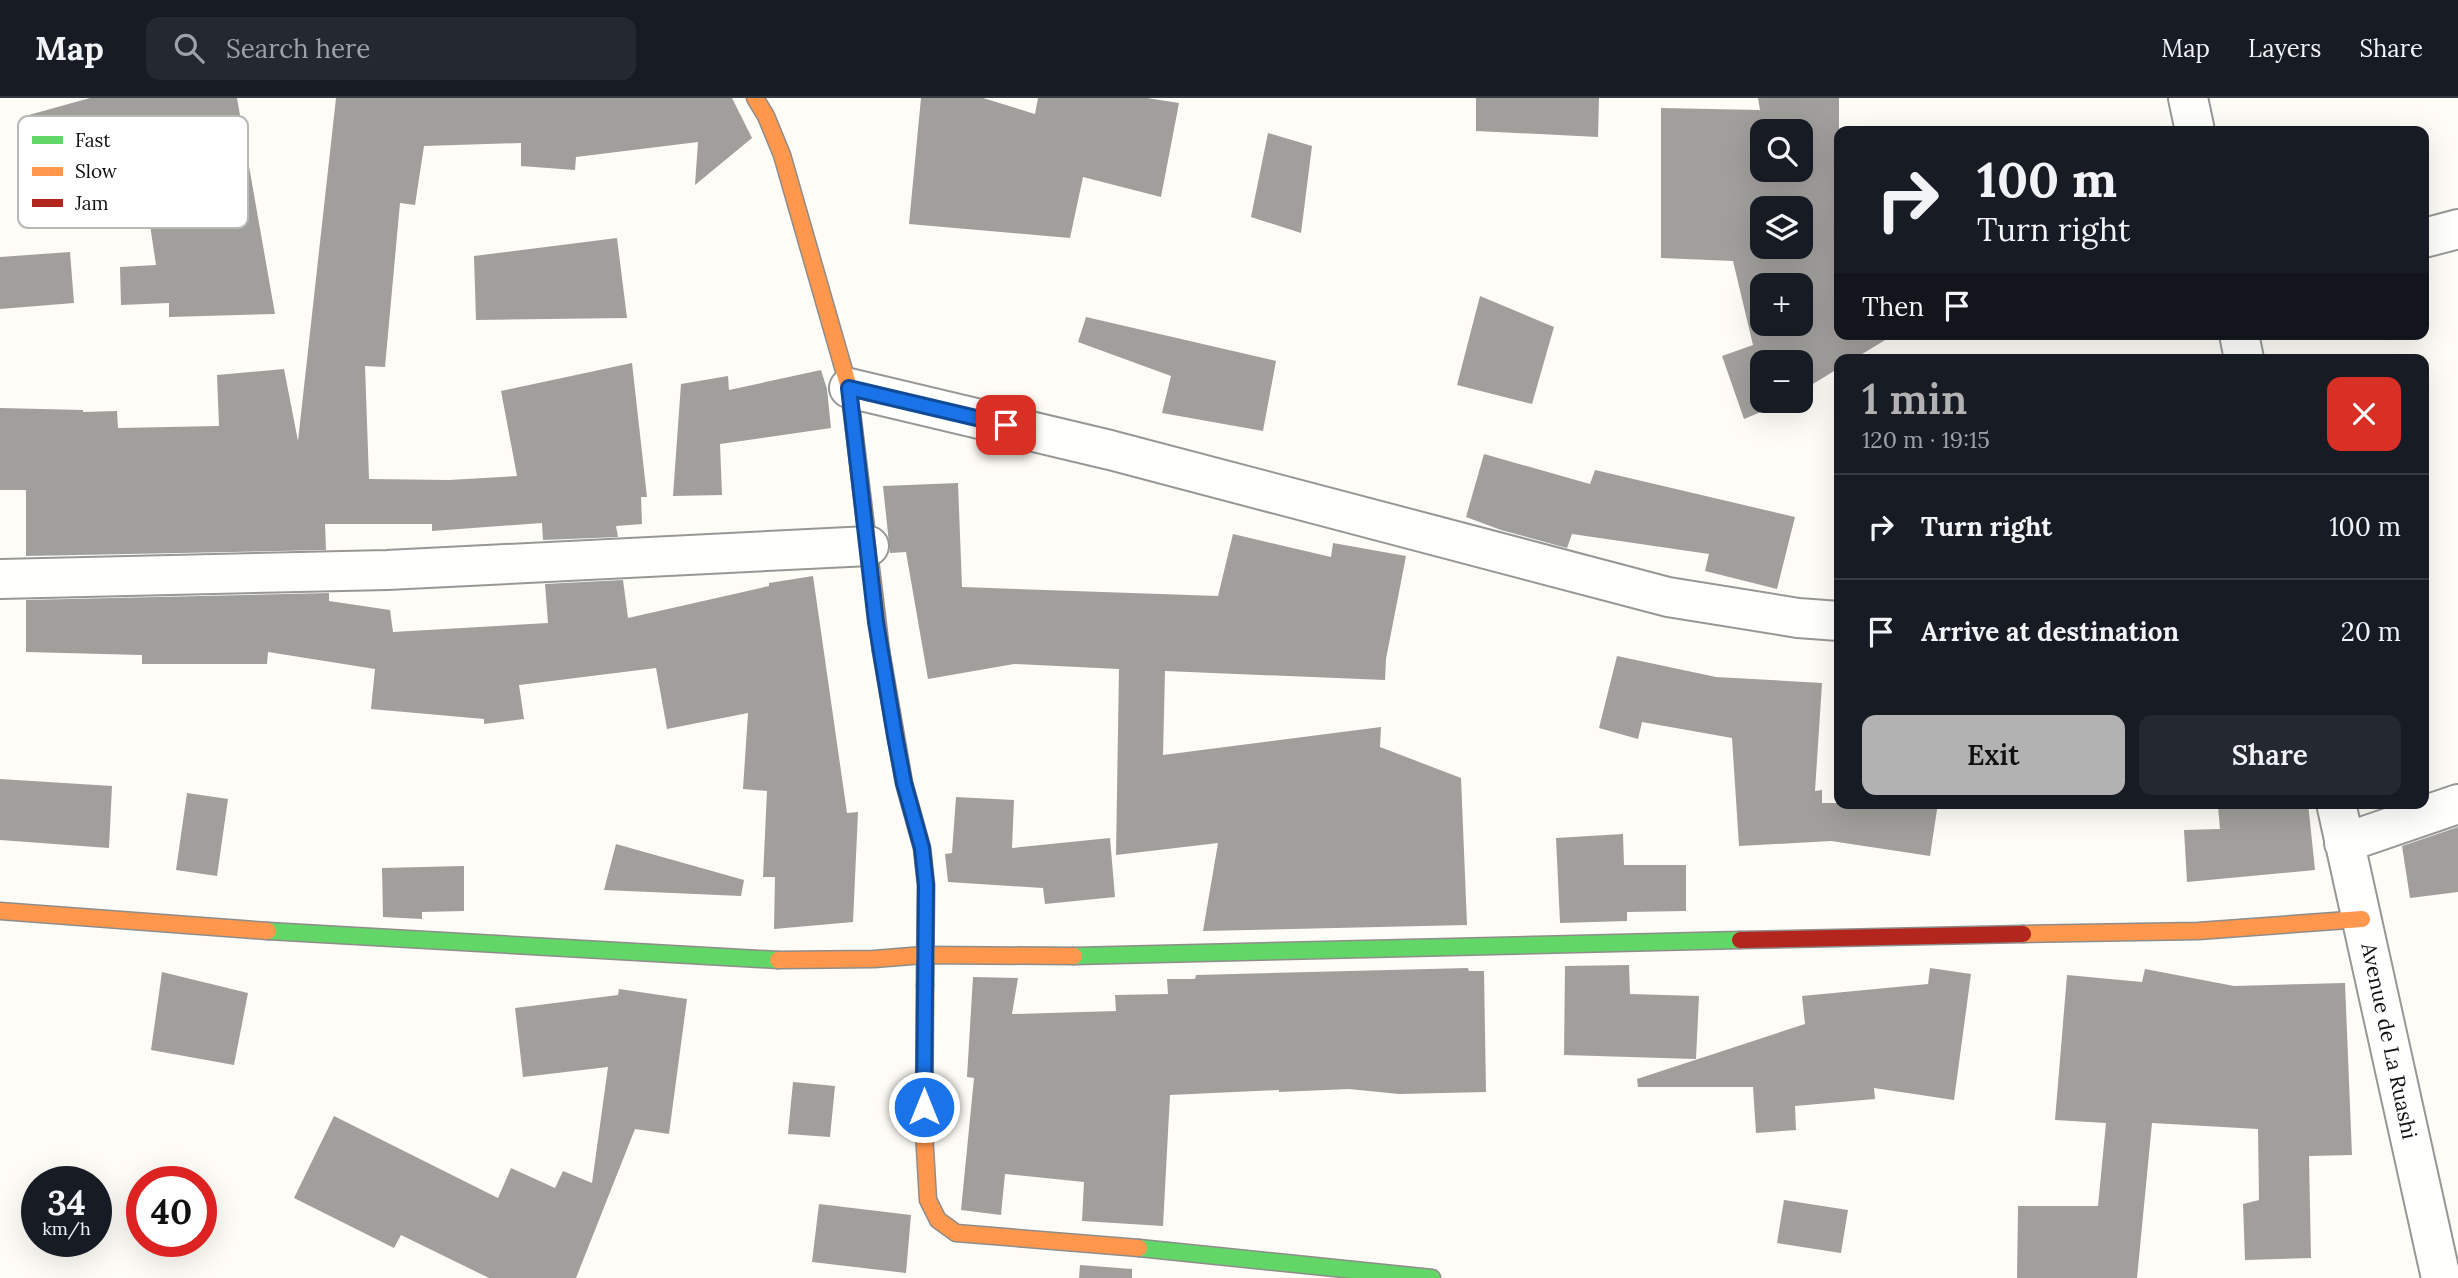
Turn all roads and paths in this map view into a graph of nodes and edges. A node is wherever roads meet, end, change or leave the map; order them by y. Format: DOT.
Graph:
graph roads {
  1 [pos="755,98"];
  2 [pos="2188,98"];
  3 [pos="2194,126"];
  4 [pos="2458,229"];
  5 [pos="2429,237"];
  6 [pos="849,388"];
  7 [pos="869,547"];
  8 [pos="0,579"];
  9 [pos="1834,621"];
  10 [pos="2458,804"];
  11 [pos="2337,809"];
  12 [pos="2344,843"];
  13 [pos="0,911"];
  14 [pos="2362,919"];
  15 [pos="924,956"];
  16 [pos="1432,1278"];
  17 [pos="2441,1278"];
  1 -- 6 [label="street"];
  2 -- 3 [label="street"];
  4 -- 5 [label="street"];
  6 -- 7 [label="street"];
  6 -- 9 [label="street"];
  7 -- 8 [label="street"];
  7 -- 15 [label="street"];
  10 -- 12 [label="street"];
  11 -- 12 [label="street, Avenue de La Ruashi"];
  12 -- 14 [label="street, Avenue de La Ruashi"];
  13 -- 15 [label="street"];
  14 -- 15 [label="street"];
  14 -- 17 [label="street, Avenue de La Ruashi"];
  15 -- 16 [label="street"];
}
